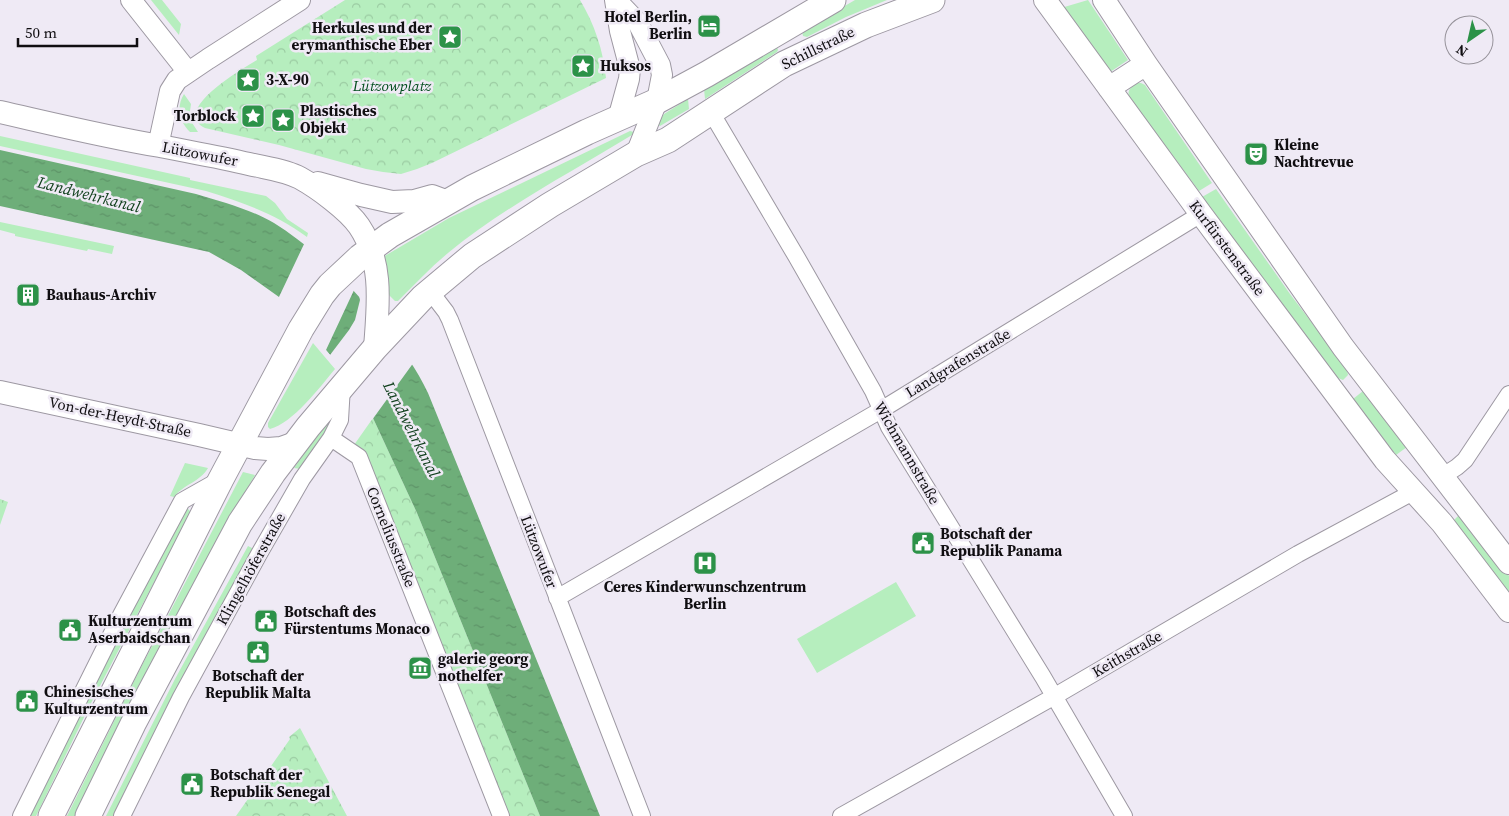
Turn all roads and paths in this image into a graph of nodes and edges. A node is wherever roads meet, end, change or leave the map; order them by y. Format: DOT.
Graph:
graph roads {
  1 [pos="131,0"];
  2 [pos="300,0"];
  3 [pos="616,0"];
  4 [pos="833,0"];
  5 [pos="932,0"];
  6 [pos="1045,0"];
  7 [pos="1104,0"];
  8 [pos="1146,64"];
  9 [pos="188,72"];
  10 [pos="1109,88"];
  11 [pos="657,101"];
  12 [pos="0,112"];
  13 [pos="711,112"];
  14 [pos="618,119"];
  15 [pos="158,146"];
  16 [pos="636,154"];
  17 [pos="300,178"];
  18 [pos="448,202"];
  19 [pos="1201,214"];
  20 [pos="370,249"];
  21 [pos="430,291"];
  22 [pos="375,348"];
  23 [pos="343,385"];
  24 [pos="0,392"];
  25 [pos="1509,394"];
  26 [pos="881,410"];
  27 [pos="331,438"];
  28 [pos="296,443"];
  29 [pos="240,445"];
  30 [pos="1443,476"];
  31 [pos="221,479"];
  32 [pos="1413,492"];
  33 [pos="1509,563"];
  34 [pos="557,598"];
  35 [pos="1509,611"];
  36 [pos="1055,696"];
  37 [pos="22,816"];
  38 [pos="51,816"];
  39 [pos="88,816"];
  40 [pos="122,816"];
  41 [pos="501,816"];
  42 [pos="642,816"];
  43 [pos="841,816"];
  44 [pos="1124,816"];
  1 -- 9 [label="street"];
  2 -- 9 [label="street"];
  3 -- 11 [label="street"];
  3 -- 14 [label="street"];
  4 -- 11 [label="main road, Schillstraße"];
  5 -- 13 [label="main road, Schillstraße"];
  6 -- 10 [label="main road, Kurfürstenstraße"];
  7 -- 8 [label="main road"];
  8 -- 10 [label="main road"];
  8 -- 30 [label="main road"];
  9 -- 15 [label="street"];
  10 -- 19 [label="main road, Kurfürstenstraße"];
  11 -- 14 [label="main road"];
  11 -- 16 [label="street"];
  12 -- 15 [label="main road, Lützowufer"];
  13 -- 16 [label="main road"];
  13 -- 26 [label="street, Wichmannstraße"];
  14 -- 18 [label="main road"];
  15 -- 17 [label="main road, Lützowufer"];
  16 -- 21 [label="main road"];
  17 -- 18 [label="main road"];
  17 -- 20 [label="main road, Lützowufer"];
  18 -- 20 [label="main road"];
  19 -- 26 [label="street, Landgrafenstraße"];
  19 -- 32 [label="main road, Kurfürstenstraße"];
  20 -- 22 [label="main road, Lützowufer"];
  20 -- 29 [label="main road"];
  21 -- 22 [label="main road"];
  21 -- 34 [label="street, Lützowufer"];
  22 -- 23 [label="main road"];
  23 -- 27 [label="street, Klingelhöferstraße"];
  23 -- 28 [label="main road, Klingelhöferstraße"];
  24 -- 29 [label="main road, Von-der-Heydt-Straße"];
  25 -- 30 [label="street"];
  26 -- 34 [label="street, Landgrafenstraße"];
  26 -- 36 [label="street, Wichmannstraße"];
  27 -- 40 [label="street, Klingelhöferstraße"];
  27 -- 41 [label="street, Corneliusstraße"];
  28 -- 29 [label="main road"];
  28 -- 39 [label="main road, Klingelhöferstraße"];
  29 -- 31 [label="main road"];
  30 -- 32 [label="main road"];
  30 -- 33 [label="main road"];
  31 -- 37 [label="street"];
  31 -- 38 [label="main road"];
  32 -- 35 [label="main road, Kurfürstenstraße"];
  32 -- 36 [label="street, Keithstraße"];
  34 -- 42 [label="street, Lützowufer"];
  36 -- 43 [label="street, Keithstraße"];
  36 -- 44 [label="street, Wichmannstraße"];
}
